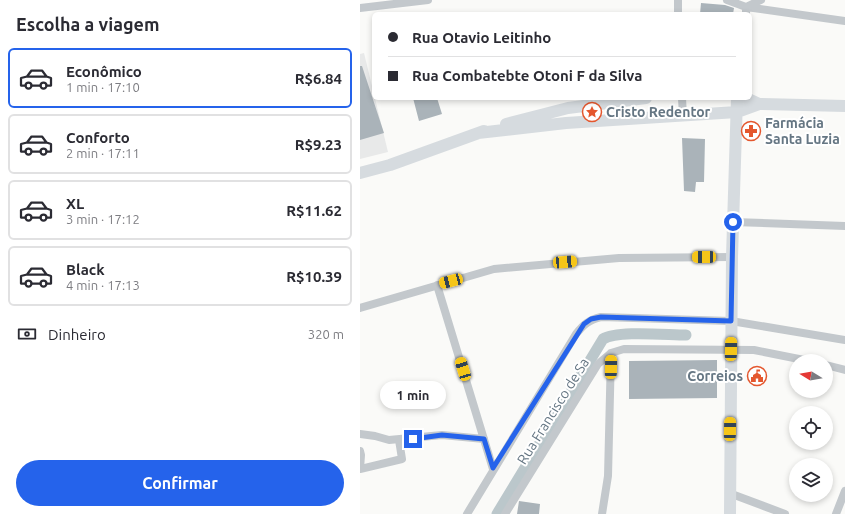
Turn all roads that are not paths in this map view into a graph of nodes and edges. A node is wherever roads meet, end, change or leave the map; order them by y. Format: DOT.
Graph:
graph roads {
  1 [pos="428,0"];
  2 [pos="678,0"];
  3 [pos="727,0"];
  4 [pos="760,0"];
  5 [pos="360,8"];
  6 [pos="746,11"];
  7 [pos="678,12"];
  8 [pos="845,21"];
  9 [pos="634,100"];
  10 [pos="642,100"];
  11 [pos="682,100"];
  12 [pos="737,100"];
  13 [pos="750,100"];
  14 [pos="759,104"];
  15 [pos="593,105"];
  16 [pos="845,106"];
  17 [pos="737,112"];
  18 [pos="683,116"];
  19 [pos="641,118"];
  20 [pos="593,121"];
  21 [pos="478,133"];
  22 [pos="360,173"];
  23 [pos="733,222"];
  24 [pos="845,226"];
  25 [pos="732,257"];
  26 [pos="437,285"];
  27 [pos="360,308"];
  28 [pos="731,321"];
  29 [pos="845,340"];
  30 [pos="731,349"];
  31 [pos="611,353"];
  32 [pos="789,357"];
  33 [pos="833,367"];
  34 [pos="845,370"];
  35 [pos="360,434"];
  36 [pos="484,439"];
  37 [pos="399,440"];
  38 [pos="360,451"];
  39 [pos="493,468"];
  40 [pos="360,469"];
  41 [pos="845,491"];
  42 [pos="729,493"];
  43 [pos="467,514"];
  44 [pos="505,514"];
  45 [pos="602,514"];
  46 [pos="730,514"];
  47 [pos="785,514"];
  48 [pos="836,514"];
  1 -- 5 [label="street"];
  2 -- 7 [label="street"];
  3 -- 6 [label="street"];
  4 -- 6 [label="street"];
  6 -- 8 [label="street"];
  9 -- 15 [label="main road"];
  10 -- 19 [label="main road"];
  11 -- 18 [label="street"];
  12 -- 17 [label="main road"];
  13 -- 14 [label="main road"];
  14 -- 16 [label="main road"];
  14 -- 17 [label="main road"];
  15 -- 20 [label="main road"];
  15 -- 21 [label="main road"];
  17 -- 18 [label="main road"];
  17 -- 23 [label="main road"];
  18 -- 19 [label="main road"];
  19 -- 20 [label="main road"];
  20 -- 21 [label="main road"];
  21 -- 22 [label="main road"];
  23 -- 24 [label="street"];
  23 -- 25 [label="main road"];
  25 -- 26 [label="street"];
  25 -- 28 [label="main road"];
  26 -- 27 [label="street"];
  26 -- 36 [label="street"];
  28 -- 29 [label="street"];
  28 -- 30 [label="main road"];
  28 -- 39 [label="street"];
  30 -- 31 [label="street"];
  30 -- 32 [label="street"];
  30 -- 42 [label="main road"];
  31 -- 44 [label="street, Rua Francisco de Sa"];
  31 -- 45 [label="street"];
  33 -- 34 [label="street"];
  35 -- 37 [label="street"];
  36 -- 37 [label="street"];
  36 -- 39 [label="street"];
  37 -- 40 [label="street"];
  38 -- 40 [label="street"];
  39 -- 43 [label="street"];
  41 -- 48 [label="street"];
  42 -- 46 [label="main road"];
  42 -- 47 [label="street"];
}
